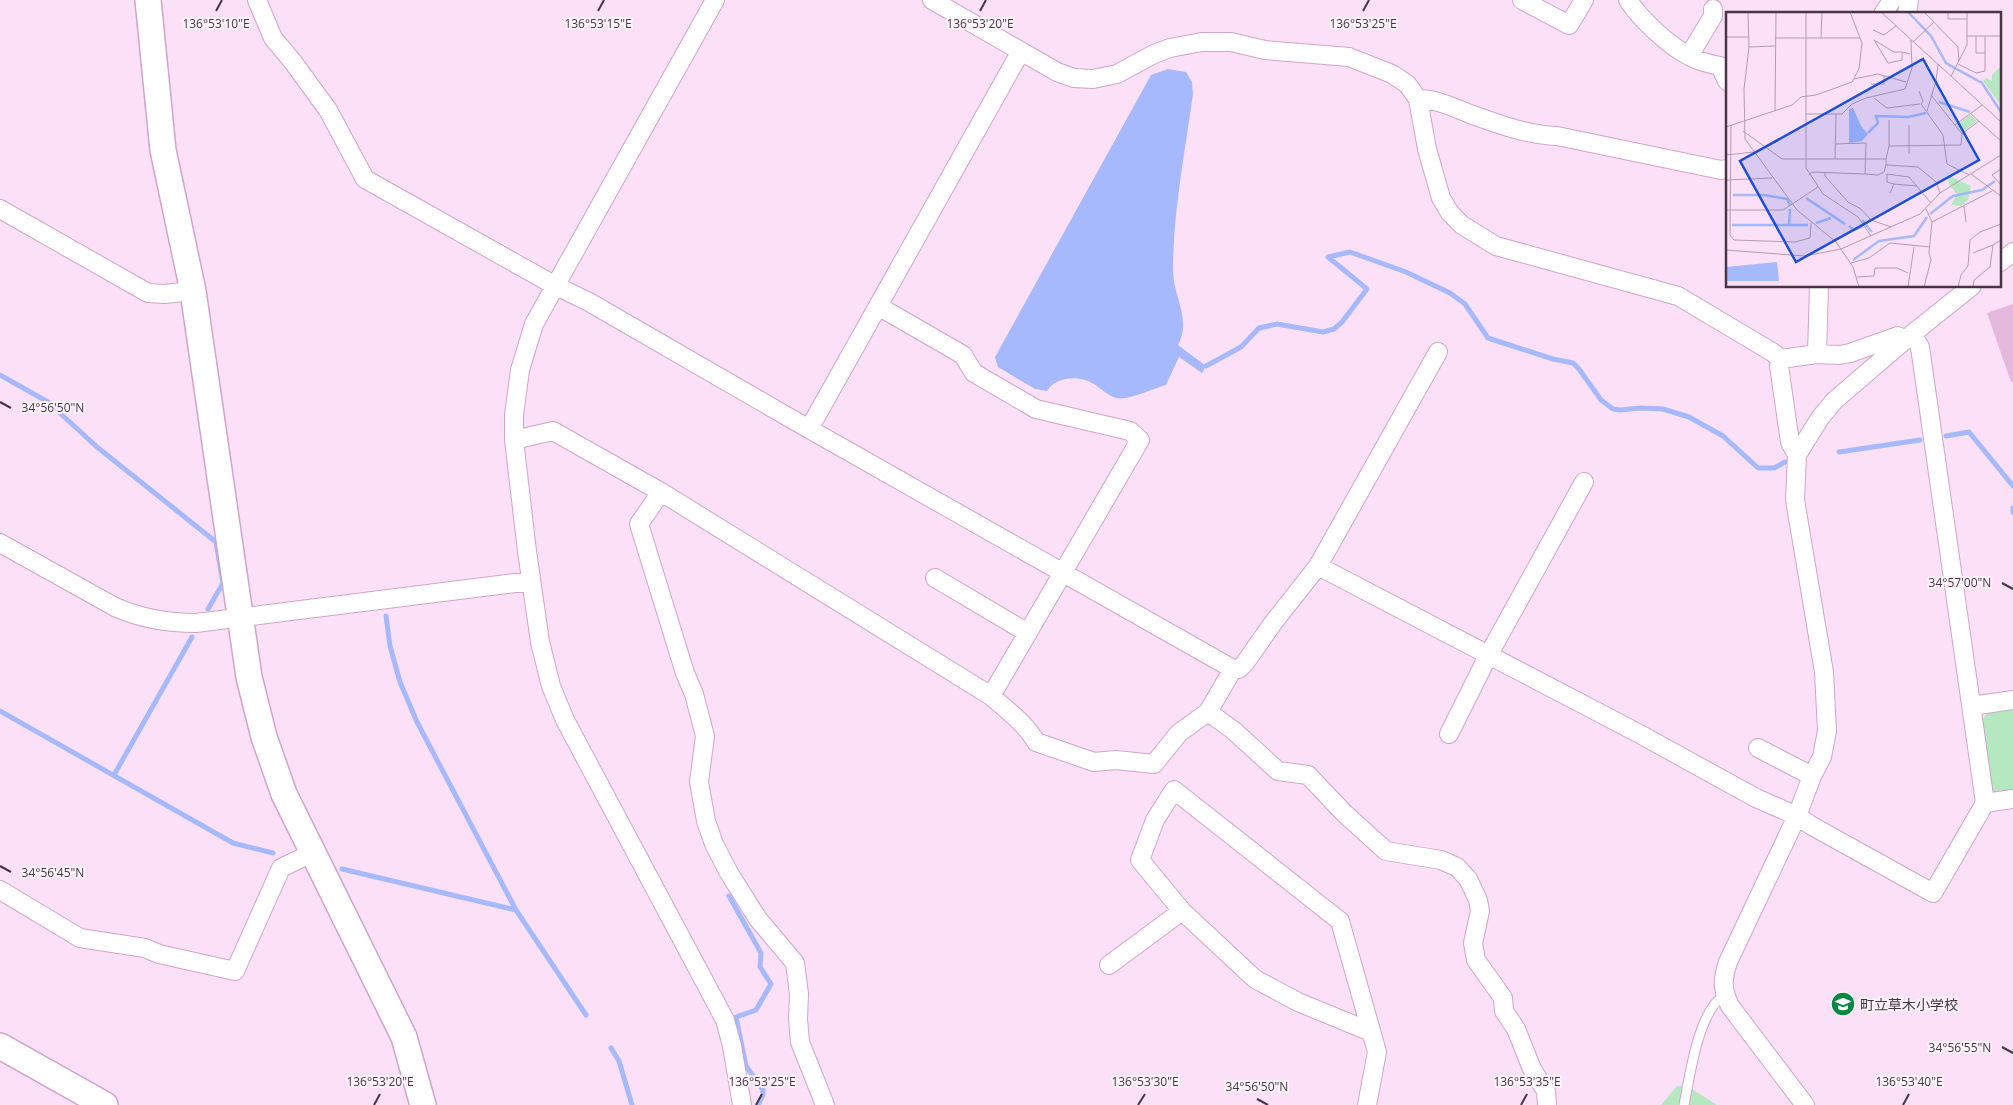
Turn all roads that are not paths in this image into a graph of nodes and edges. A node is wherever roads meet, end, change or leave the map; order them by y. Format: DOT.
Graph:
graph roads {
  1 [pos="148,0"];
  2 [pos="257,0"];
  3 [pos="715,0"];
  4 [pos="932,0"];
  5 [pos="1584,0"];
  6 [pos="1628,0"];
  7 [pos="1892,0"];
  8 [pos="1525,1"];
  9 [pos="1713,9"];
  10 [pos="1884,12"];
  11 [pos="1021,51"];
  12 [pos="1689,56"];
  13 [pos="1726,79"];
  14 [pos="1418,100"];
  15 [pos="1726,169"];
  16 [pos="0,209"];
  17 [pos="2013,252"];
  18 [pos="2000,262"];
  19 [pos="554,285"];
  20 [pos="1819,288"];
  21 [pos="1970,288"];
  22 [pos="193,291"];
  23 [pos="878,306"];
  24 [pos="1909,337"];
  25 [pos="1438,352"];
  26 [pos="1817,354"];
  27 [pos="1781,360"];
  28 [pos="809,430"];
  29 [pos="514,440"];
  30 [pos="1797,455"];
  31 [pos="1584,482"];
  32 [pos="660,492"];
  33 [pos="0,543"];
  34 [pos="1318,566"];
  35 [pos="1063,573"];
  36 [pos="935,578"];
  37 [pos="531,581"];
  38 [pos="241,618"];
  39 [pos="1028,633"];
  40 [pos="1488,656"];
  41 [pos="1233,669"];
  42 [pos="991,696"];
  43 [pos="2013,700"];
  44 [pos="1972,706"];
  45 [pos="1208,712"];
  46 [pos="1449,734"];
  47 [pos="1758,748"];
  48 [pos="1812,776"];
  49 [pos="2013,799"];
  50 [pos="1985,804"];
  51 [pos="1797,816"];
  52 [pos="312,853"];
  53 [pos="0,890"];
  54 [pos="1182,911"];
  55 [pos="1109,965"];
  56 [pos="1725,995"];
  57 [pos="1371,1032"];
  58 [pos="0,1046"];
  59 [pos="105,1105"];
  60 [pos="424,1105"];
  61 [pos="742,1105"];
  62 [pos="825,1105"];
  63 [pos="1367,1105"];
  64 [pos="1548,1105"];
  65 [pos="1684,1105"];
  66 [pos="1805,1105"];
  1 -- 22 [label="street"];
  2 -- 19 [label="street"];
  3 -- 19 [label="street"];
  4 -- 11 [label="street"];
  5 -- 8 [label="street"];
  6 -- 12 [label="street"];
  7 -- 10 [label="street"];
  9 -- 12 [label="street"];
  11 -- 14 [label="street"];
  11 -- 23 [label="street"];
  12 -- 13 [label="street"];
  14 -- 15 [label="street"];
  14 -- 27 [label="street"];
  16 -- 22 [label="street"];
  17 -- 18 [label="street"];
  19 -- 28 [label="street"];
  19 -- 29 [label="street"];
  20 -- 26 [label="street"];
  21 -- 24 [label="street"];
  22 -- 38 [label="street"];
  23 -- 28 [label="street"];
  23 -- 35 [label="street"];
  24 -- 26 [label="street"];
  24 -- 30 [label="street"];
  24 -- 44 [label="street"];
  25 -- 34 [label="street"];
  26 -- 27 [label="street"];
  27 -- 30 [label="street"];
  28 -- 35 [label="street"];
  29 -- 32 [label="street"];
  29 -- 37 [label="street"];
  30 -- 48 [label="street"];
  31 -- 40 [label="street"];
  32 -- 42 [label="street"];
  32 -- 62 [label="street"];
  33 -- 38 [label="street"];
  34 -- 40 [label="street"];
  34 -- 41 [label="street"];
  35 -- 39 [label="street"];
  35 -- 41 [label="street"];
  36 -- 39 [label="street"];
  37 -- 38 [label="street"];
  37 -- 61 [label="street"];
  38 -- 52 [label="street"];
  39 -- 42 [label="street"];
  40 -- 46 [label="street"];
  40 -- 51 [label="street"];
  41 -- 45 [label="street"];
  42 -- 45 [label="street"];
  43 -- 44 [label="street"];
  44 -- 50 [label="street"];
  45 -- 64 [label="street"];
  47 -- 48 [label="street"];
  48 -- 51 [label="street"];
  49 -- 50 [label="street"];
  50 -- 51 [label="street"];
  51 -- 56 [label="street"];
  52 -- 53 [label="street"];
  52 -- 60 [label="street"];
  54 -- 55 [label="street"];
  54 -- 57 [label="street"];
  54 -- 57 [label="street"];
  56 -- 65 [label="lane"];
  56 -- 66 [label="street"];
  57 -- 63 [label="street"];
  58 -- 59 [label="street"];
}
